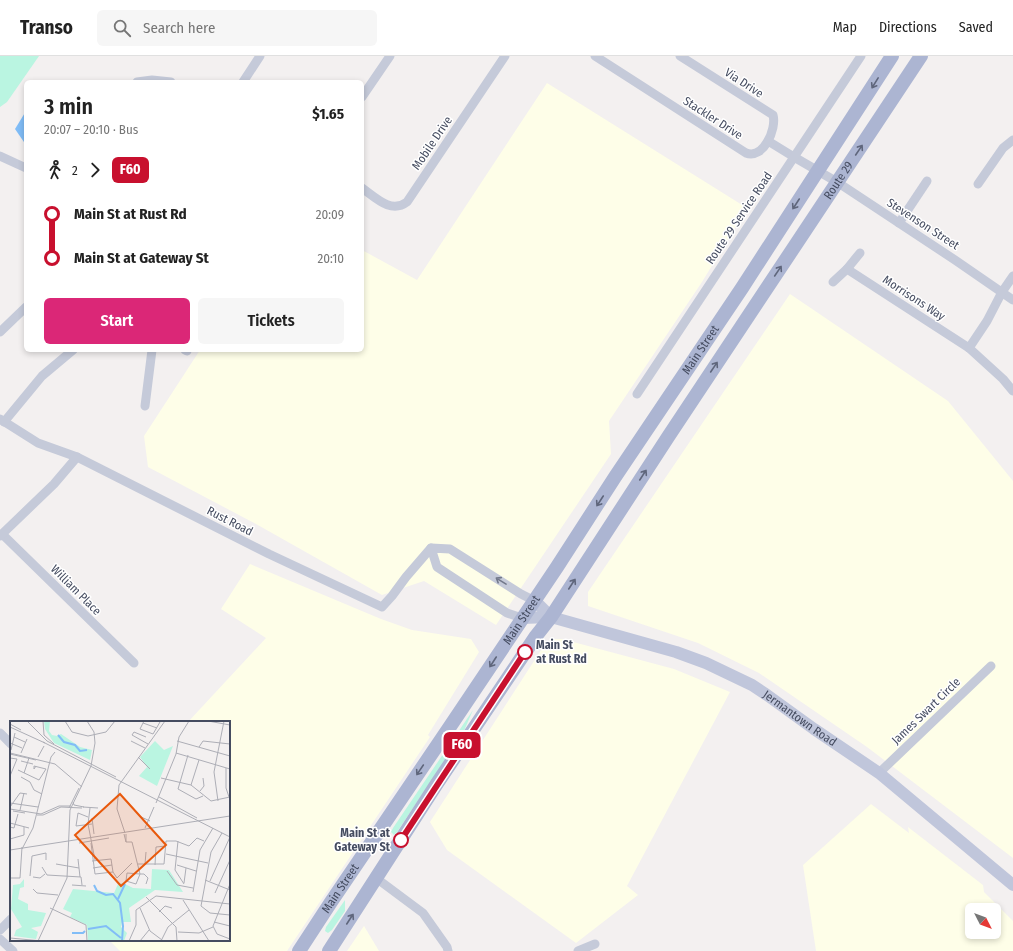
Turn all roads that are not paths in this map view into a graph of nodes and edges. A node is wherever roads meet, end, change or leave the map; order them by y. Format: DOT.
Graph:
graph roads {
  1 [pos="260,56"];
  2 [pos="390,56"];
  3 [pos="505,56"];
  4 [pos="595,56"];
  5 [pos="680,56"];
  6 [pos="861,56"];
  7 [pos="892,56"];
  8 [pos="921,56"];
  9 [pos="244,80"];
  10 [pos="364,94"];
  11 [pos="768,140"];
  12 [pos="1013,140"];
  13 [pos="0,156"];
  14 [pos="794,157"];
  15 [pos="24,167"];
  16 [pos="818,171"];
  17 [pos="927,181"];
  18 [pos="837,182"];
  19 [pos="978,184"];
  20 [pos="364,189"];
  21 [pos="899,223"];
  22 [pos="860,252"];
  23 [pos="847,269"];
  24 [pos="1013,276"];
  25 [pos="832,282"];
  26 [pos="742,288"];
  27 [pos="1002,292"];
  28 [pos="1013,300"];
  29 [pos="756,304"];
  30 [pos="24,309"];
  31 [pos="0,332"];
  32 [pos="968,348"];
  33 [pos="71,352"];
  34 [pos="152,352"];
  35 [pos="1013,391"];
  36 [pos="637,394"];
  37 [pos="146,406"];
  38 [pos="2,421"];
  39 [pos="77,457"];
  40 [pos="1,535"];
  41 [pos="432,548"];
  42 [pos="535,601"];
  43 [pos="551,617"];
  44 [pos="522,618"];
  45 [pos="134,664"];
  46 [pos="991,666"];
  47 [pos="0,733"];
  48 [pos="10,743"];
  49 [pos="879,773"];
  50 [pos="376,878"];
  51 [pos="1013,885"];
  52 [pos="10,920"];
  53 [pos="0,930"];
  54 [pos="0,939"];
  55 [pos="595,944"];
  56 [pos="13,951"];
  57 [pos="299,951"];
  58 [pos="329,951"];
  59 [pos="448,951"];
  60 [pos="578,951"];
  1 -- 9 [label="street"];
  2 -- 10 [label="street"];
  3 -- 20 [label="street, Mobile Drive"];
  4 -- 11 [label="street, Stackler Drive"];
  5 -- 11 [label="street, Via Drive"];
  6 -- 14 [label="street, Route 29 Service Road"];
  7 -- 16 [label="main road, Route 29, one-way"];
  18 -- 8 [label="main road, Route 29, one-way"];
  11 -- 14 [label="street"];
  12 -- 19 [label="street"];
  13 -- 15 [label="street"];
  14 -- 16 [label="street"];
  14 -- 36 [label="street, Route 29 Service Road"];
  16 -- 18 [label="street, Stevenson Street"];
  16 -- 26 [label="main road, Route 29, one-way"];
  17 -- 21 [label="street"];
  18 -- 21 [label="street, Stevenson Street"];
  29 -- 18 [label="main road, Route 29, one-way"];
  21 -- 27 [label="street, Stevenson Street"];
  22 -- 23 [label="street"];
  23 -- 25 [label="street"];
  23 -- 32 [label="street, Morrisons Way"];
  24 -- 27 [label="street"];
  26 -- 42 [label="main road, Main Street, one-way"];
  27 -- 28 [label="street, Stevenson Street"];
  27 -- 32 [label="street"];
  43 -- 29 [label="main road, Main Street, one-way"];
  30 -- 31 [label="street"];
  32 -- 35 [label="street, Morrisons Way"];
  33 -- 38 [label="street"];
  34 -- 37 [label="street"];
  38 -- 39 [label="street, Rust Road"];
  39 -- 40 [label="street"];
  39 -- 41 [label="street, Rust Road"];
  40 -- 45 [label="street, William Place"];
  42 -- 41 [label="street, one-way"];
  41 -- 44 [label="street"];
  42 -- 43 [label="main road, Jermantown Road"];
  42 -- 44 [label="main road, Main Street"];
  43 -- 44 [label="main road, Jermantown Road"];
  43 -- 49 [label="main road, Jermantown Road"];
  43 -- 50 [label="main road, Main Street"];
  44 -- 57 [label="main road, Main Street, one-way"];
  46 -- 49 [label="street, James Swart Circle"];
  47 -- 48 [label="street"];
  49 -- 51 [label="main road, Jermantown Road"];
  58 -- 50 [label="main road, Main Street, one-way"];
  50 -- 59 [label="street"];
  52 -- 53 [label="street"];
  54 -- 56 [label="street"];
  55 -- 60 [label="street"];
}
